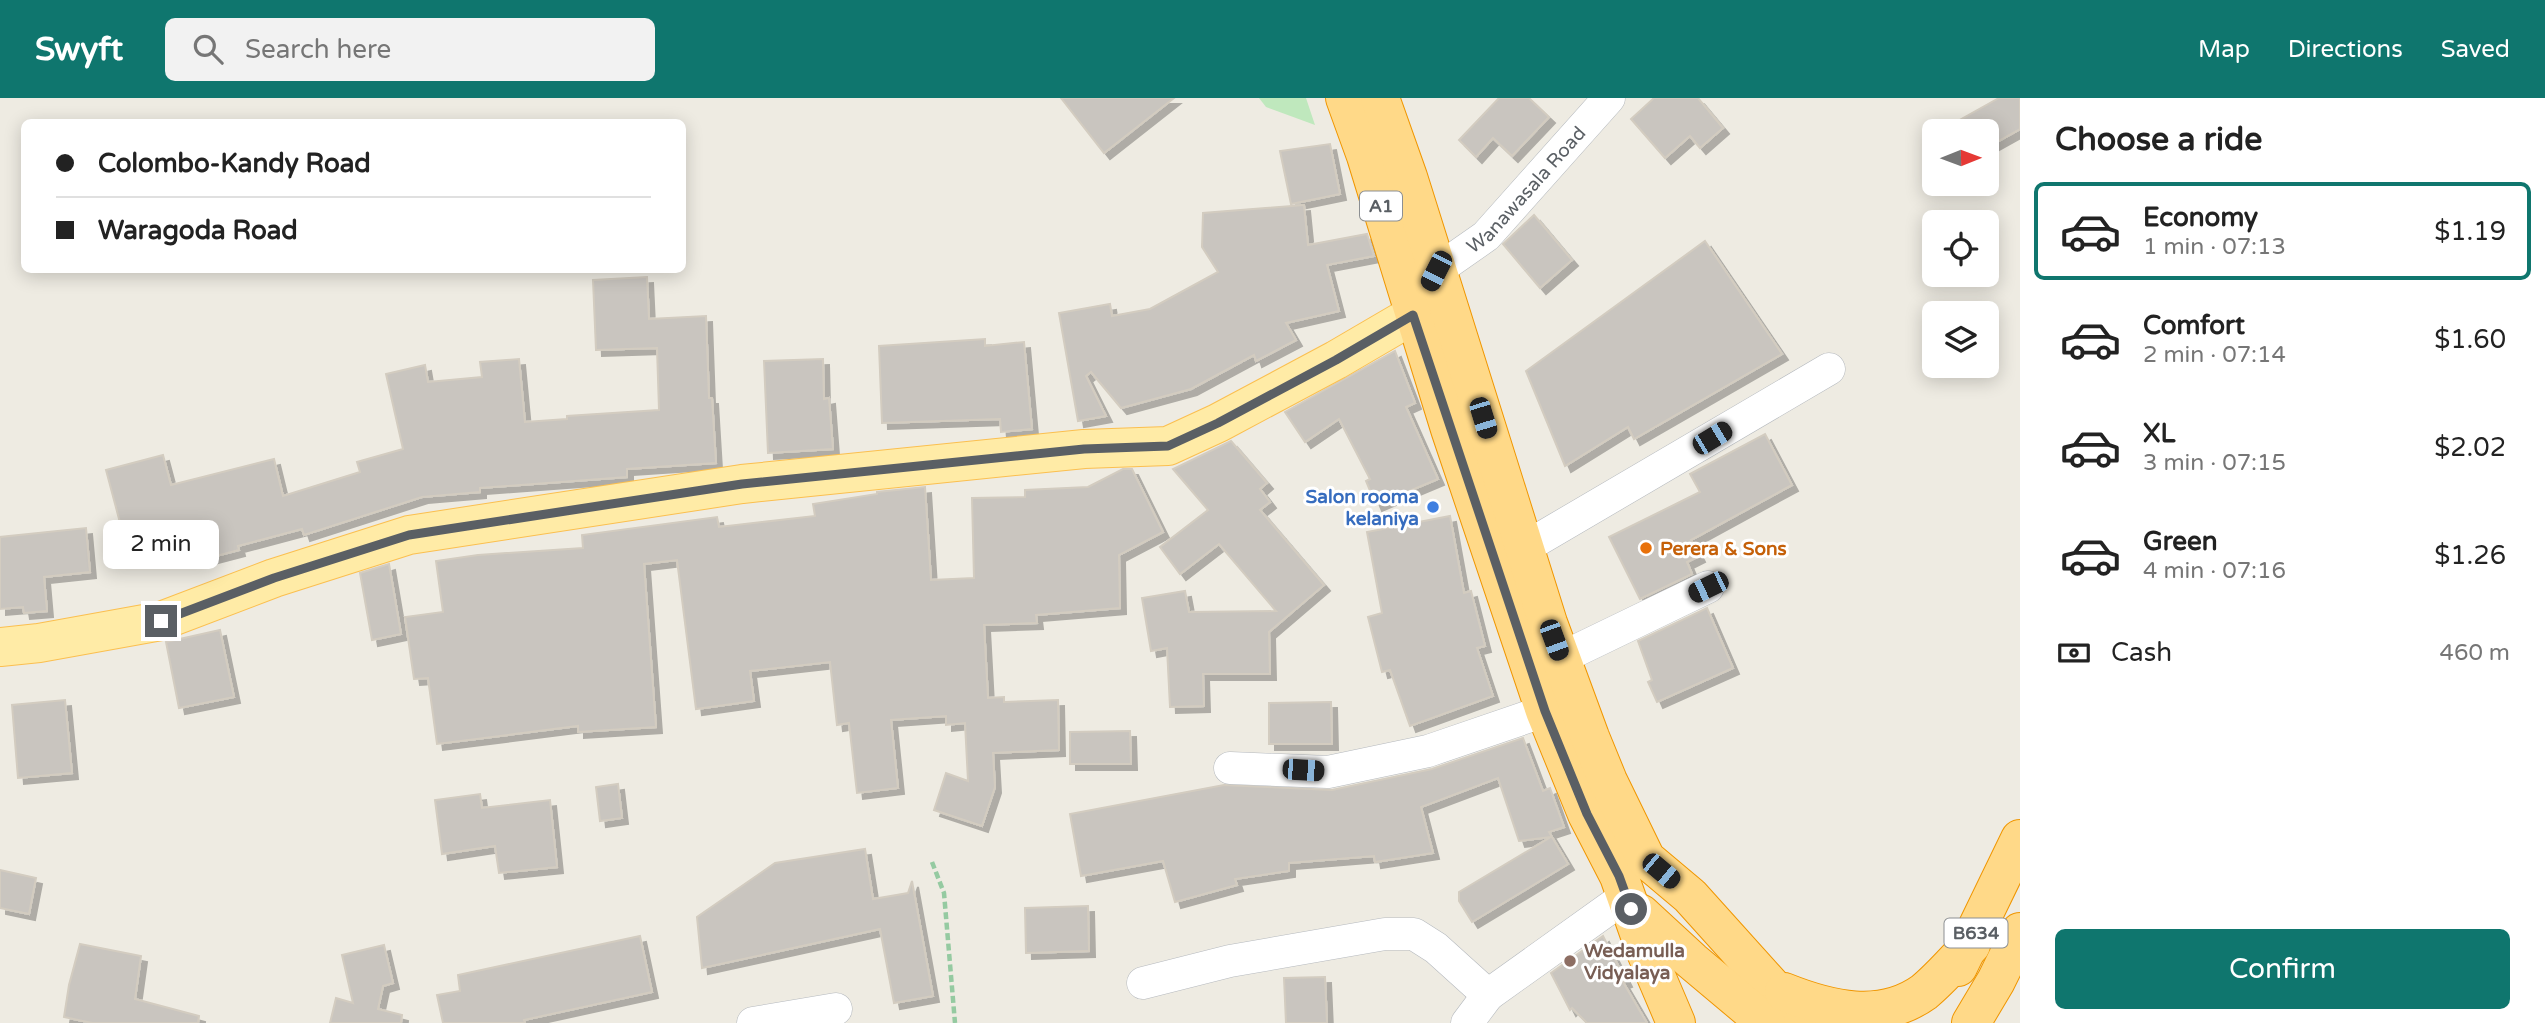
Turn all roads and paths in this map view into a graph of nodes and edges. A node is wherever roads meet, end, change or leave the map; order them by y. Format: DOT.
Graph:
graph roads {
  1 [pos="1345,98"];
  2 [pos="1380,98"];
  3 [pos="1609,98"];
  4 [pos="1436,271"];
  5 [pos="1413,315"];
  6 [pos="1829,369"];
  7 [pos="1524,548"];
  8 [pos="1708,587"];
  9 [pos="0,648"];
  10 [pos="1561,658"];
  11 [pos="1545,711"];
  12 [pos="1230,768"];
  13 [pos="2020,839"];
  14 [pos="932,862"];
  15 [pos="1628,903"];
  16 [pos="2020,932"];
  17 [pos="1971,945"];
  18 [pos="1143,984"];
  19 [pos="1488,995"];
  20 [pos="1769,1005"];
  21 [pos="836,1009"];
  22 [pos="753,1023"];
  23 [pos="955,1023"];
  24 [pos="1467,1023"];
  25 [pos="1676,1023"];
  26 [pos="1810,1023"];
  27 [pos="1925,1023"];
  28 [pos="1971,1023"];
  1 -- 5 [label="highway, A1"];
  2 -- 4 [label="highway, A1"];
  3 -- 4 [label="street, Wanawasala Road"];
  4 -- 5 [label="highway"];
  4 -- 7 [label="highway, A1"];
  5 -- 9 [label="main road"];
  5 -- 11 [label="highway, A1"];
  6 -- 7 [label="street"];
  7 -- 10 [label="highway, A1"];
  8 -- 10 [label="street"];
  10 -- 20 [label="highway, A1"];
  11 -- 12 [label="street"];
  11 -- 15 [label="highway, A1"];
  13 -- 17 [label="highway, B634"];
  14 -- 23 [label="path"];
  15 -- 19 [label="street"];
  15 -- 20 [label="highway, A1"];
  15 -- 25 [label="highway"];
  16 -- 28 [label="highway, B634"];
  17 -- 20 [label="highway"];
  17 -- 27 [label="highway, B634"];
  18 -- 19 [label="street"];
  19 -- 24 [label="street"];
  20 -- 26 [label="highway, A1"];
  21 -- 22 [label="street"];
}
